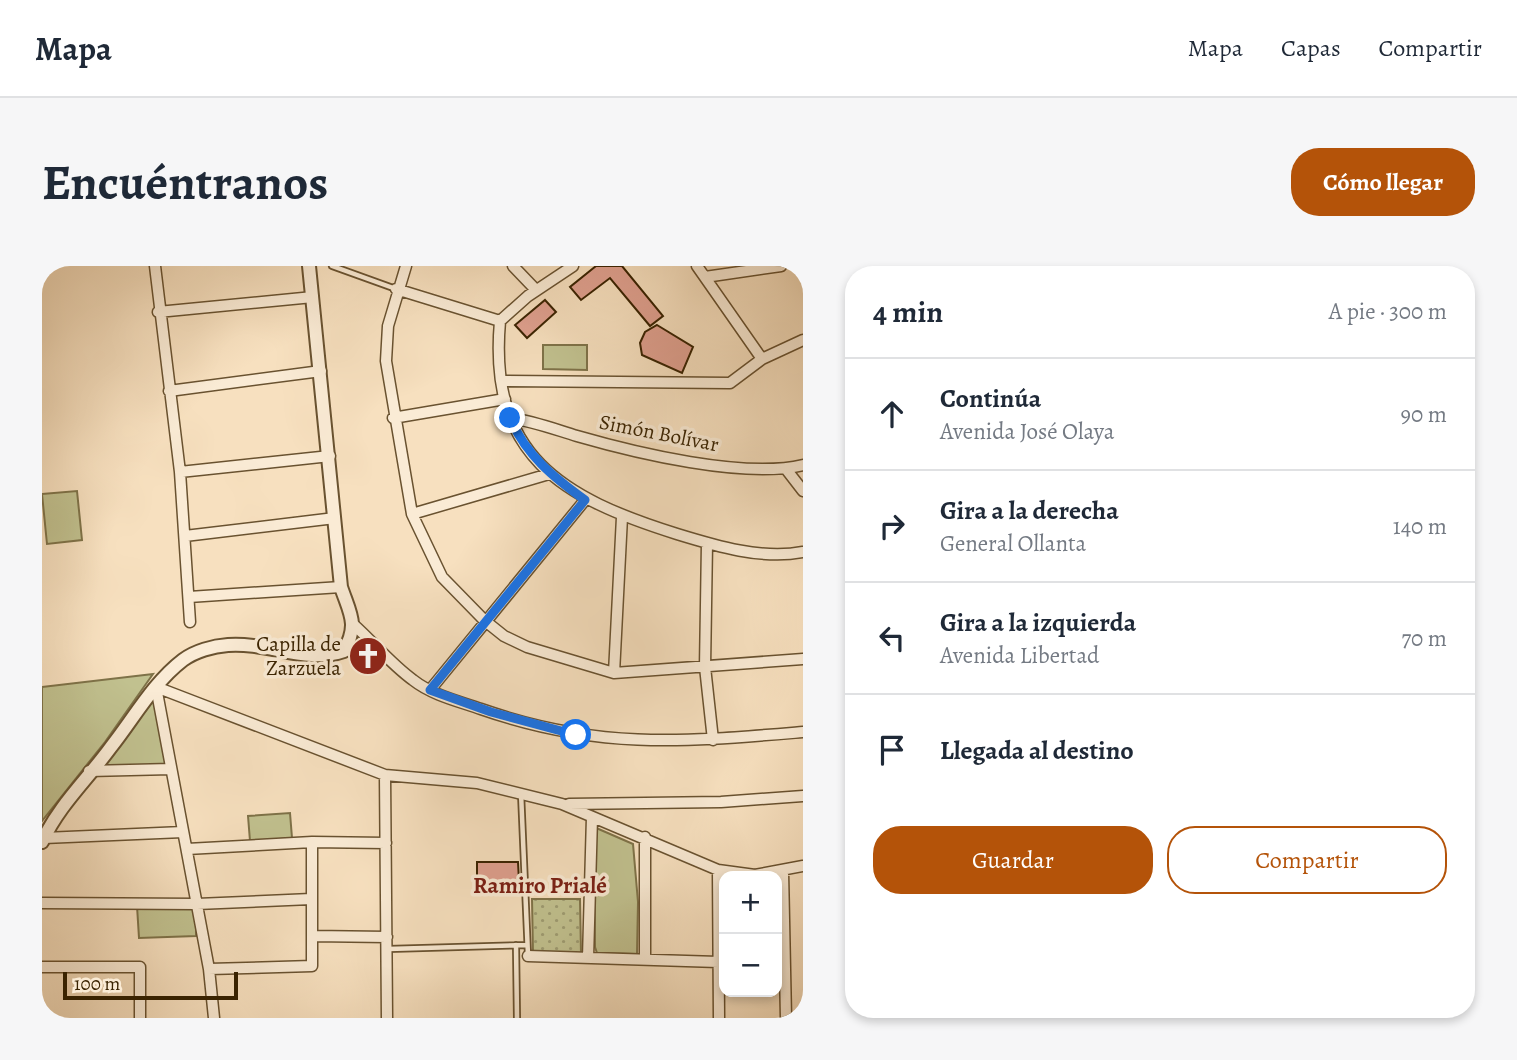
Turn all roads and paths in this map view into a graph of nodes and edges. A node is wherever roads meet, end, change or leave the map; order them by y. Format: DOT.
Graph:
graph roads {
  1 [pos="155,266"];
  2 [pos="309,266"];
  3 [pos="332,266"];
  4 [pos="406,266"];
  5 [pos="513,266"];
  6 [pos="573,266"];
  7 [pos="697,266"];
  8 [pos="781,266"];
  9 [pos="705,277"];
  10 [pos="397,289"];
  11 [pos="536,290"];
  12 [pos="313,297"];
  13 [pos="158,312"];
  14 [pos="499,321"];
  15 [pos="803,340"];
  16 [pos="786,347"];
  17 [pos="803,351"];
  18 [pos="762,359"];
  19 [pos="321,371"];
  20 [pos="501,381"];
  21 [pos="169,391"];
  22 [pos="505,399"];
  23 [pos="393,418"];
  24 [pos="510,418"];
  25 [pos="330,456"];
  26 [pos="803,465"];
  27 [pos="786,469"];
  28 [pos="180,472"];
  29 [pos="549,474"];
  30 [pos="803,491"];
  31 [pos="585,500"];
  32 [pos="412,514"];
  33 [pos="622,517"];
  34 [pos="335,518"];
  35 [pos="185,536"];
  36 [pos="706,543"];
  37 [pos="803,552"];
  38 [pos="341,587"];
  39 [pos="189,597"];
  40 [pos="484,620"];
  41 [pos="190,622"];
  42 [pos="354,625"];
  43 [pos="803,659"];
  44 [pos="705,667"];
  45 [pos="614,673"];
  46 [pos="156,687"];
  47 [pos="430,690"];
  48 [pos="803,732"];
  49 [pos="713,740"];
  50 [pos="171,769"];
  51 [pos="89,771"];
  52 [pos="385,775"];
  53 [pos="521,792"];
  54 [pos="803,796"];
  55 [pos="562,804"];
  56 [pos="592,817"];
  57 [pos="183,832"];
  58 [pos="645,837"];
  59 [pos="43,840"];
  60 [pos="312,842"];
  61 [pos="386,843"];
  62 [pos="187,849"];
  63 [pos="803,866"];
  64 [pos="718,870"];
  65 [pos="783,871"];
  66 [pos="311,899"];
  67 [pos="42,904"];
  68 [pos="197,904"];
  69 [pos="313,936"];
  70 [pos="387,937"];
  71 [pos="516,945"];
  72 [pos="527,945"];
  73 [pos="387,949"];
  74 [pos="528,956"];
  75 [pos="588,958"];
  76 [pos="645,960"];
  77 [pos="718,962"];
  78 [pos="42,967"];
  79 [pos="209,969"];
  80 [pos="140,1018"];
  81 [pos="214,1018"];
  82 [pos="387,1018"];
  83 [pos="517,1018"];
  84 [pos="719,1018"];
  85 [pos="786,1018"];
  1 -- 13 [label="street"];
  2 -- 12 [label="street"];
  3 -- 10 [label="lane"];
  4 -- 10 [label="street"];
  5 -- 11 [label="street"];
  6 -- 11 [label="street"];
  7 -- 9 [label="street"];
  8 -- 9 [label="street"];
  9 -- 18 [label="street"];
  10 -- 14 [label="street"];
  10 -- 23 [label="street"];
  11 -- 14 [label="street"];
  12 -- 13 [label="street"];
  12 -- 19 [label="street"];
  13 -- 21 [label="street"];
  14 -- 20 [label="street"];
  15 -- 16 [label="street"];
  16 -- 17 [label="street"];
  16 -- 18 [label="street"];
  18 -- 20 [label="street"];
  19 -- 21 [label="street"];
  19 -- 25 [label="street"];
  20 -- 22 [label="street"];
  21 -- 28 [label="street"];
  22 -- 23 [label="street"];
  22 -- 24 [label="street"];
  23 -- 32 [label="street"];
  24 -- 27 [label="street, Simón Bolívar"];
  24 -- 29 [label="street"];
  25 -- 28 [label="street"];
  25 -- 34 [label="street"];
  26 -- 27 [label="street, Simón Bolívar"];
  27 -- 30 [label="street"];
  28 -- 35 [label="street"];
  29 -- 31 [label="street"];
  29 -- 32 [label="street"];
  31 -- 33 [label="street"];
  31 -- 40 [label="street"];
  32 -- 40 [label="street"];
  33 -- 36 [label="street"];
  33 -- 45 [label="street"];
  34 -- 35 [label="street"];
  34 -- 38 [label="street"];
  35 -- 39 [label="street"];
  36 -- 37 [label="street"];
  36 -- 44 [label="street"];
  38 -- 39 [label="street"];
  38 -- 42 [label="street"];
  39 -- 41 [label="street"];
  40 -- 45 [label="street"];
  40 -- 47 [label="street"];
  42 -- 46 [label="street"];
  42 -- 47 [label="street"];
  43 -- 44 [label="street"];
  44 -- 45 [label="street"];
  44 -- 49 [label="street"];
  46 -- 50 [label="street"];
  46 -- 51 [label="street"];
  46 -- 52 [label="street"];
  47 -- 49 [label="street"];
  48 -- 49 [label="street"];
  50 -- 51 [label="street"];
  50 -- 57 [label="street"];
  51 -- 59 [label="street"];
  52 -- 53 [label="street"];
  52 -- 61 [label="street"];
  53 -- 55 [label="street"];
  53 -- 72 [label="lane"];
  54 -- 55 [label="street"];
  55 -- 56 [label="street"];
  56 -- 58 [label="street"];
  56 -- 75 [label="street"];
  57 -- 59 [label="street"];
  57 -- 62 [label="street"];
  58 -- 64 [label="street"];
  58 -- 76 [label="street"];
  60 -- 61 [label="street"];
  60 -- 62 [label="street"];
  60 -- 66 [label="street"];
  61 -- 70 [label="street"];
  62 -- 68 [label="street"];
  63 -- 65 [label="street"];
  64 -- 65 [label="street"];
  64 -- 77 [label="street"];
  65 -- 85 [label="street"];
  66 -- 68 [label="street"];
  66 -- 69 [label="street"];
  67 -- 68 [label="street"];
  68 -- 79 [label="street"];
  69 -- 70 [label="street"];
  69 -- 79 [label="street"];
  70 -- 73 [label="street"];
  71 -- 72 [label="lane"];
  71 -- 73 [label="lane"];
  71 -- 83 [label="lane"];
  72 -- 74 [label="lane"];
  73 -- 82 [label="street"];
  74 -- 75 [label="street"];
  75 -- 76 [label="street"];
  76 -- 77 [label="street"];
  77 -- 84 [label="street"];
  78 -- 80 [label="street"];
  79 -- 81 [label="street"];
}
